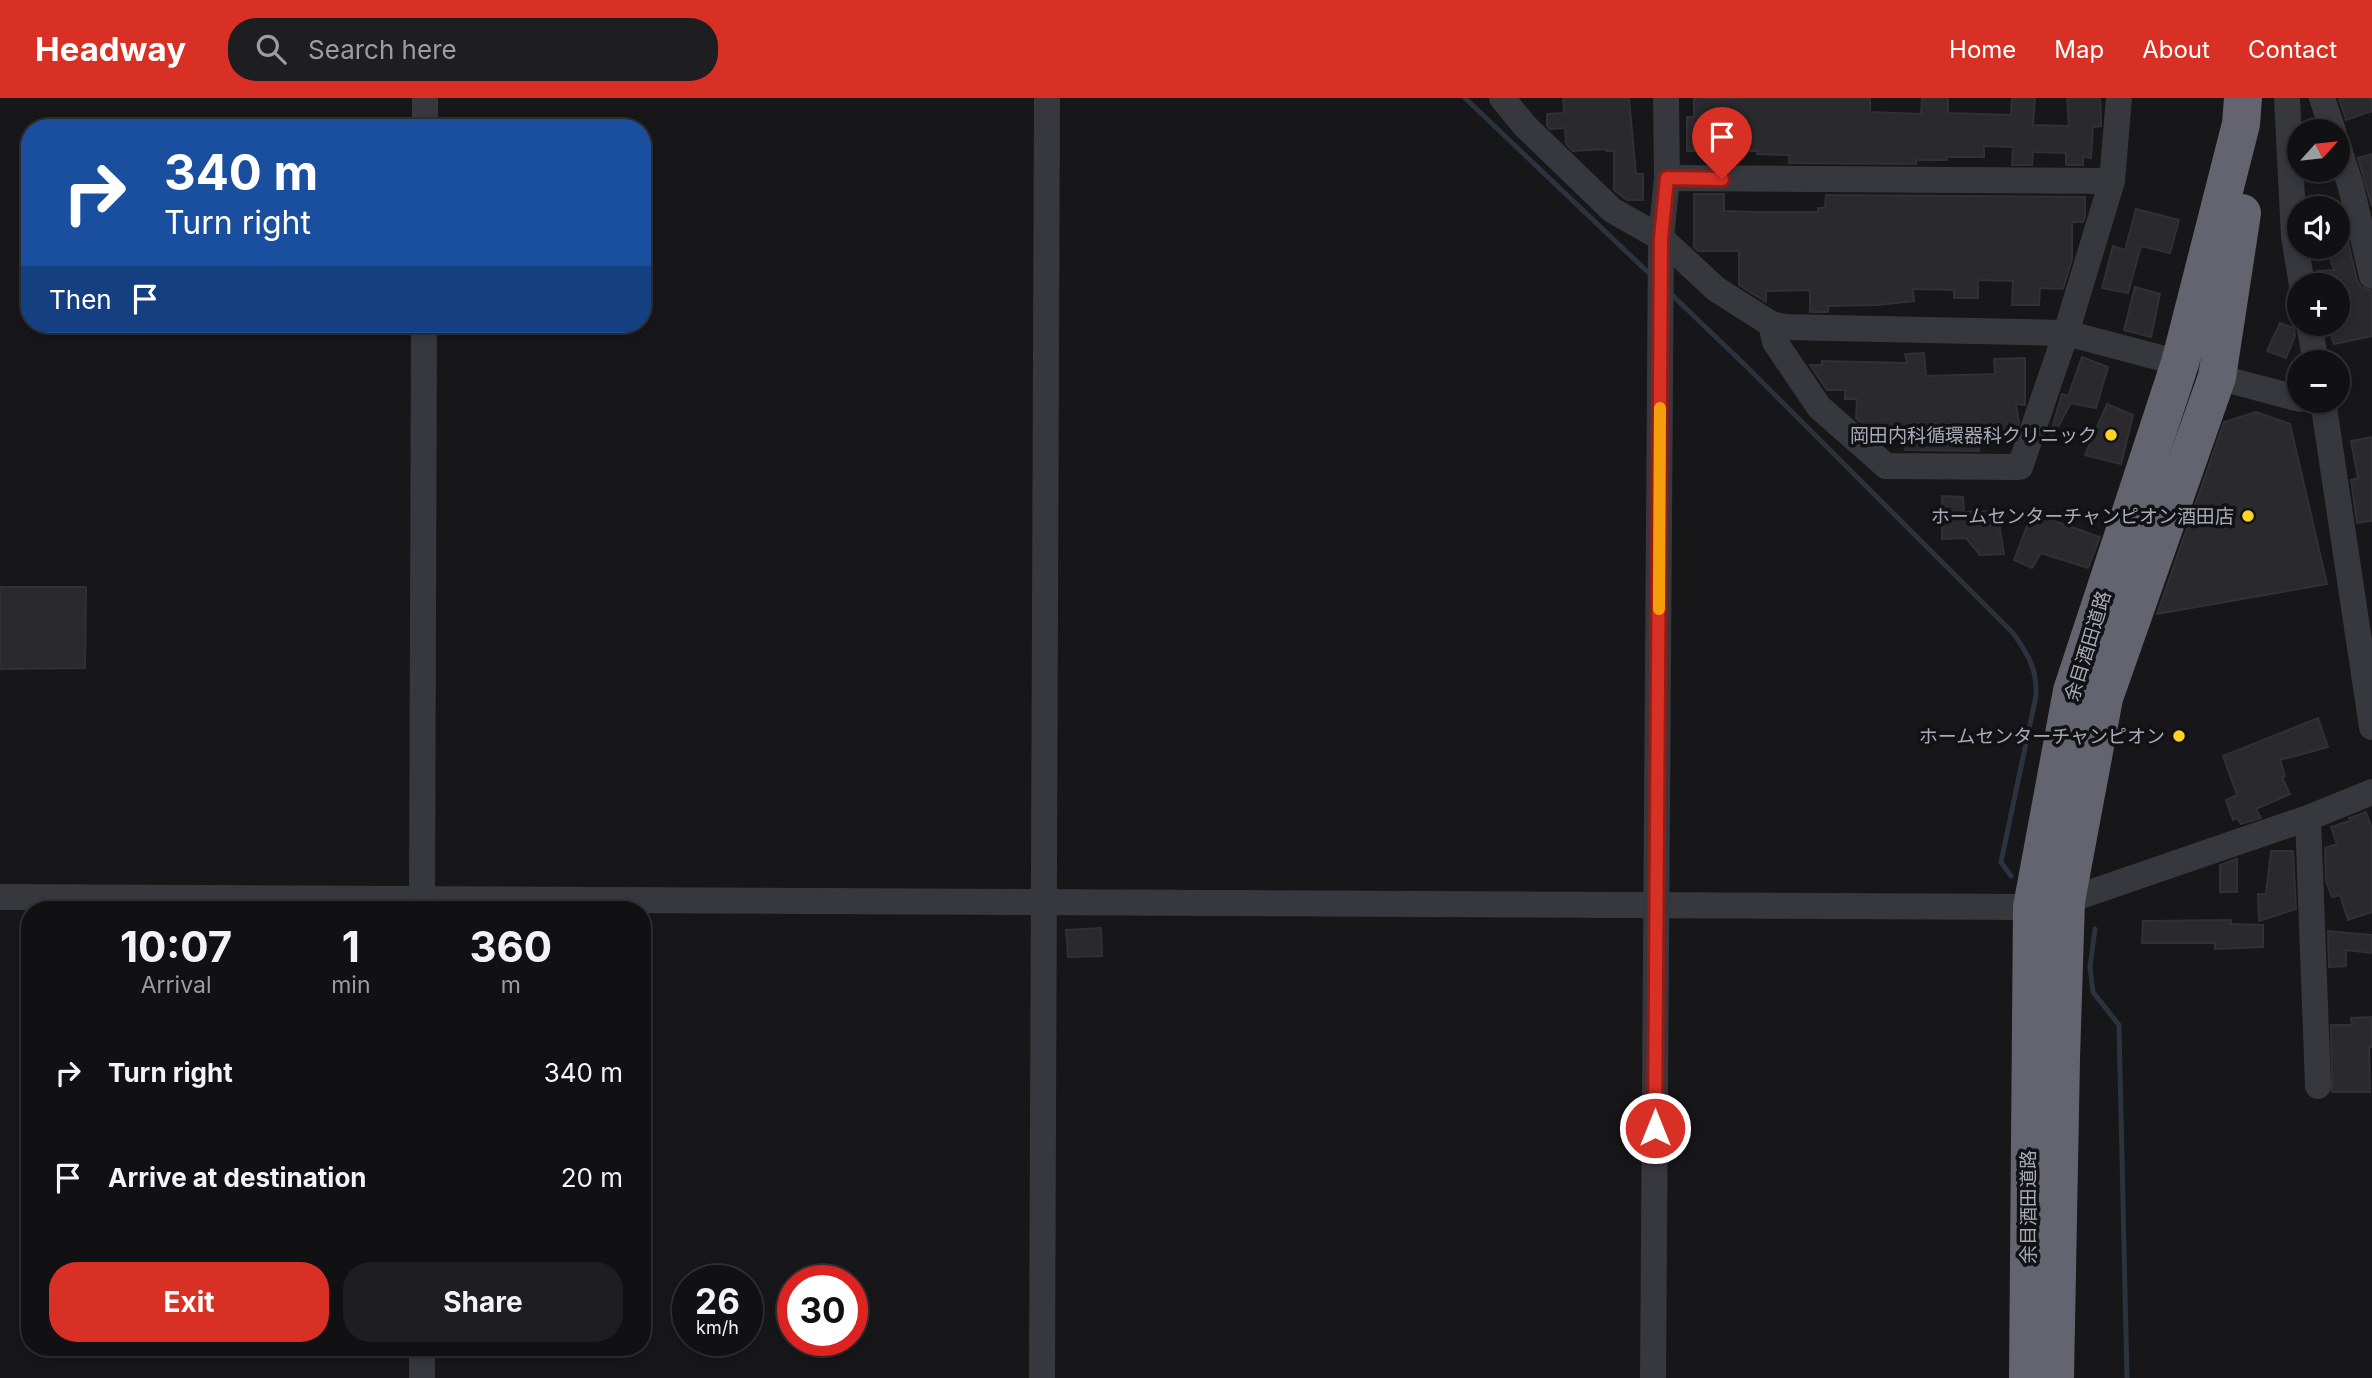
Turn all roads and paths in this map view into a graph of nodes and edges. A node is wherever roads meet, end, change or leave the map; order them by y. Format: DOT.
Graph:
graph roads {
  1 [pos="425,98"];
  2 [pos="1047,98"];
  3 [pos="1502,98"];
  4 [pos="1526,98"];
  5 [pos="1667,98"];
  6 [pos="2119,98"];
  7 [pos="2243,98"];
  8 [pos="2266,98"];
  9 [pos="2287,98"];
  10 [pos="2322,98"];
  11 [pos="425,119"];
  12 [pos="2329,119"];
  13 [pos="1525,126"];
  14 [pos="1667,178"];
  15 [pos="2112,181"];
  16 [pos="2349,182"];
  17 [pos="1661,238"];
  18 [pos="2300,273"];
  19 [pos="2372,276"];
  20 [pos="1771,324"];
  21 [pos="424,333"];
  22 [pos="2066,333"];
  23 [pos="2179,363"];
  24 [pos="2217,377"];
  25 [pos="2287,394"];
  26 [pos="2315,413"];
  27 [pos="2372,727"];
  28 [pos="2372,792"];
  29 [pos="2308,818"];
  30 [pos="0,897"];
  31 [pos="241,901"];
  32 [pos="422,901"];
  33 [pos="1042,902"];
  34 [pos="651,903"];
  35 [pos="2049,904"];
  36 [pos="1657,905"];
  37 [pos="2318,1086"];
  38 [pos="422,1356"];
  39 [pos="422,1378"];
  40 [pos="1042,1378"];
  41 [pos="1653,1378"];
  42 [pos="2028,1378"];
  43 [pos="2056,1378"];
  1 -- 11 [label="street"];
  2 -- 33 [label="street"];
  3 -- 13 [label="street"];
  4 -- 13 [label="street"];
  5 -- 14 [label="street"];
  6 -- 15 [label="street"];
  7 -- 23 [label="highway, 余目酒田道路"];
  8 -- 24 [label="highway, 余目酒田道路"];
  9 -- 18 [label="street"];
  10 -- 12 [label="street"];
  13 -- 17 [label="street"];
  14 -- 15 [label="street"];
  14 -- 17 [label="street"];
  15 -- 22 [label="street"];
  16 -- 19 [label="street"];
  17 -- 20 [label="street"];
  17 -- 36 [label="street"];
  20 -- 22 [label="street"];
  20 -- 22 [label="street"];
  21 -- 32 [label="street"];
  22 -- 23 [label="street"];
  23 -- 35 [label="highway, 余目酒田道路"];
  24 -- 25 [label="street"];
  24 -- 35 [label="highway, 余目酒田道路"];
  26 -- 27 [label="street"];
  28 -- 29 [label="street"];
  29 -- 35 [label="street"];
  29 -- 37 [label="street"];
  30 -- 31 [label="street"];
  33 -- 34 [label="street"];
  33 -- 36 [label="street"];
  33 -- 40 [label="street"];
  35 -- 36 [label="street"];
  35 -- 42 [label="highway, 余目酒田道路"];
  35 -- 43 [label="highway, 余目酒田道路"];
  36 -- 41 [label="street"];
  38 -- 39 [label="street"];
}
